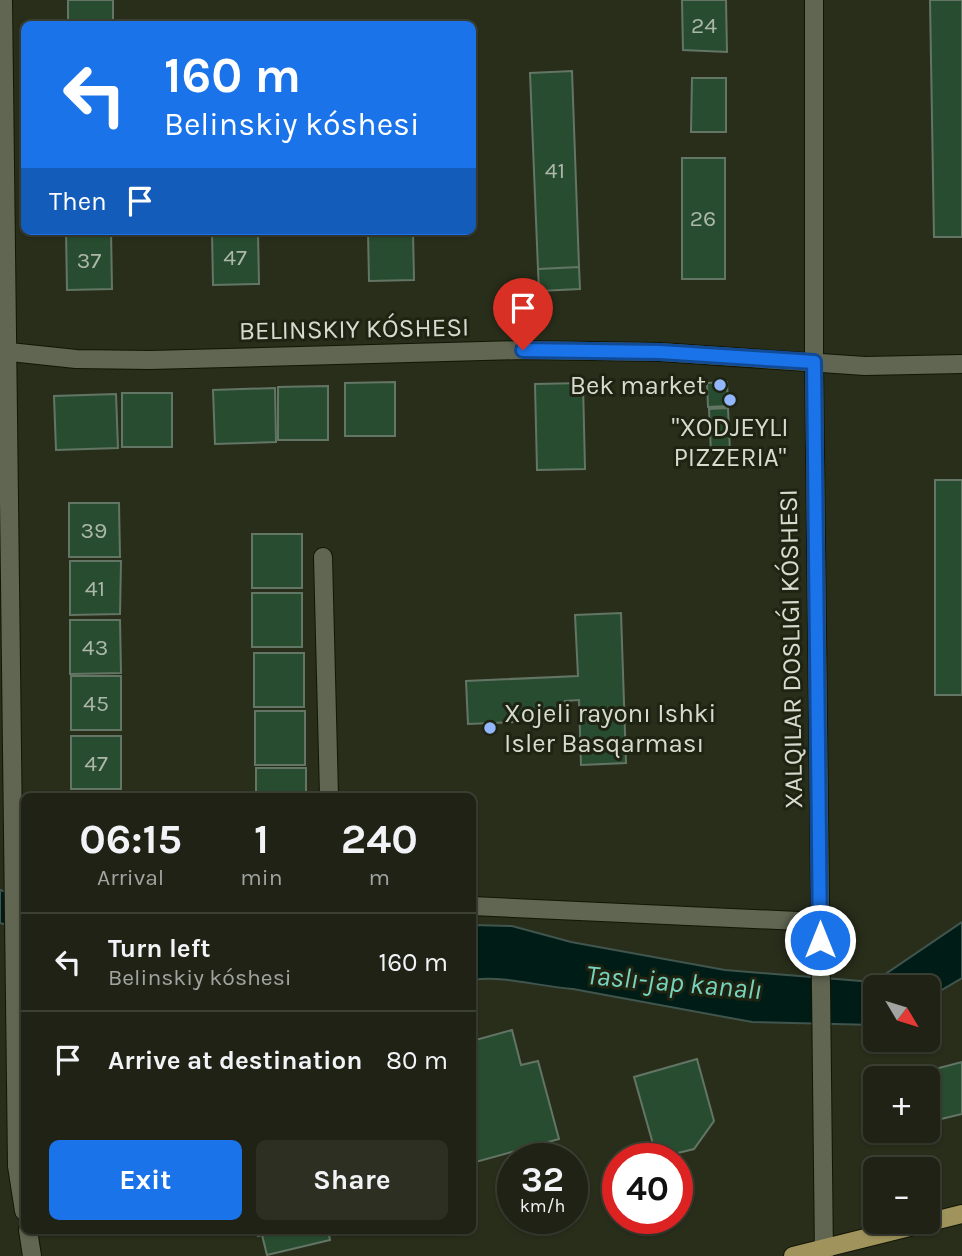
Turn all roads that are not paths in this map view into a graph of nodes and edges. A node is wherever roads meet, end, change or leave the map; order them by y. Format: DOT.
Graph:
graph roads {
  1 [pos="814,0"];
  2 [pos="2,5"];
  3 [pos="4,351"];
  4 [pos="814,362"];
  5 [pos="962,364"];
  6 [pos="5,492"];
  7 [pos="323,557"];
  8 [pos="329,793"];
  9 [pos="476,906"];
  10 [pos="820,922"];
  11 [pos="8,1166"];
  12 [pos="21,1203"];
  13 [pos="962,1214"];
  14 [pos="29,1234"];
  15 [pos="824,1252"];
  16 [pos="32,1256"];
  17 [pos="793,1256"];
  1 -- 4 [label="street"];
  2 -- 3 [label="street"];
  3 -- 4 [label="street, BELINSKIY KÓSHESI"];
  3 -- 6 [label="street"];
  4 -- 5 [label="street, BELINSKIY KÓSHESI"];
  4 -- 10 [label="street"];
  6 -- 11 [label="street"];
  7 -- 8 [label="street"];
  9 -- 10 [label="street"];
  10 -- 15 [label="street"];
  11 -- 12 [label="street"];
  13 -- 15 [label="main road"];
  14 -- 16 [label="street"];
  15 -- 17 [label="main road"];
}
